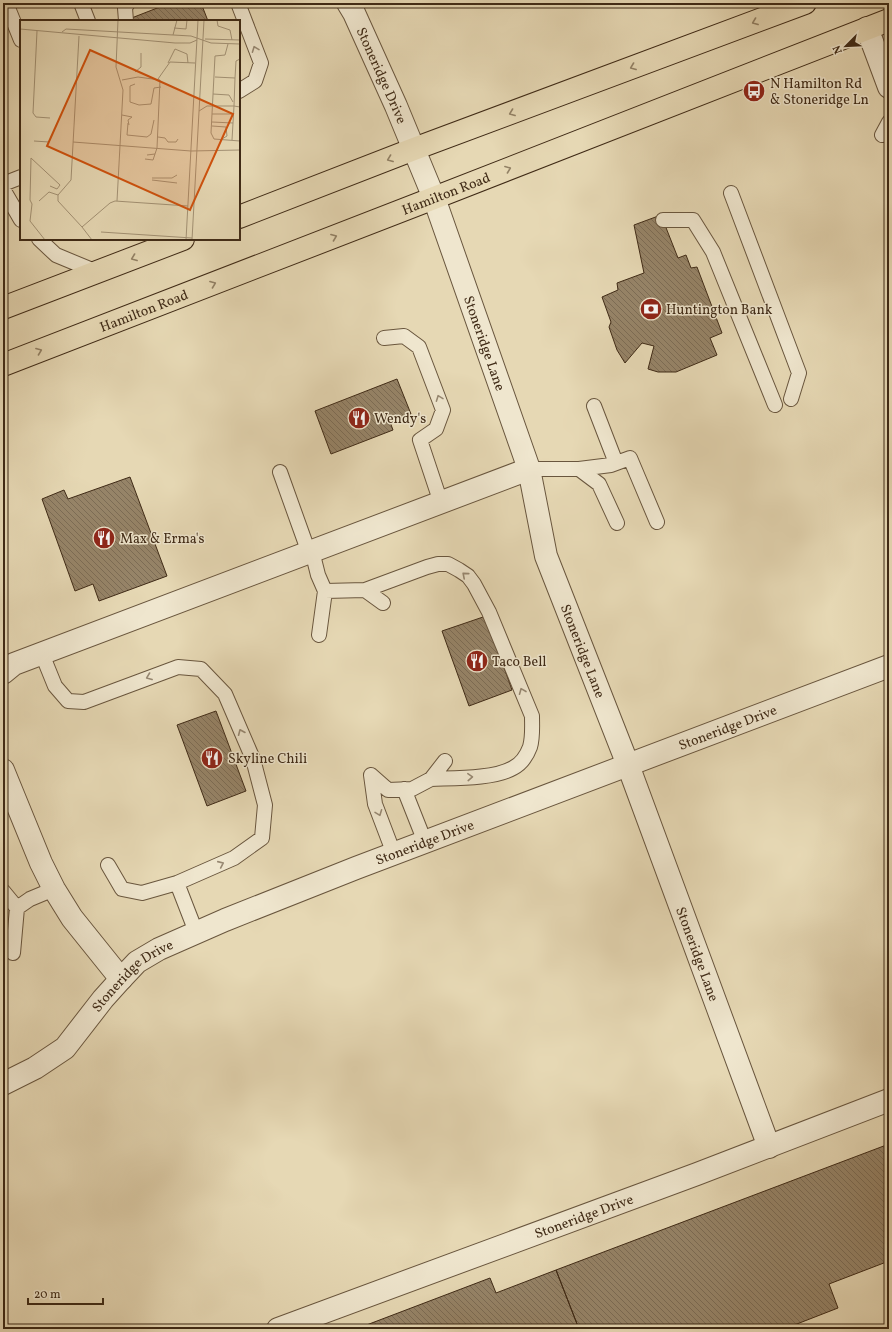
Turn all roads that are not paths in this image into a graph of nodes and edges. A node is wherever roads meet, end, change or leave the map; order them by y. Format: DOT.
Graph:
graph roads {
  1 [pos="6,3"];
  2 [pos="80,3"];
  3 [pos="128,3"];
  4 [pos="234,3"];
  5 [pos="238,3"];
  6 [pos="348,3"];
  7 [pos="805,3"];
  8 [pos="244,17"];
  9 [pos="88,20"];
  10 [pos="126,20"];
  11 [pos="889,20"];
  12 [pos="867,28"];
  13 [pos="20,38"];
  14 [pos="889,88"];
  15 [pos="240,90"];
  16 [pos="889,122"];
  17 [pos="882,134"];
  18 [pos="414,149"];
  19 [pos="20,177"];
  20 [pos="3,184"];
  21 [pos="3,189"];
  22 [pos="731,193"];
  23 [pos="434,198"];
  24 [pos="240,217"];
  25 [pos="20,218"];
  26 [pos="663,220"];
  27 [pos="40,240"];
  28 [pos="180,240"];
  29 [pos="97,272"];
  30 [pos="3,308"];
  31 [pos="384,338"];
  32 [pos="3,365"];
  33 [pos="791,399"];
  34 [pos="775,405"];
  35 [pos="594,406"];
  36 [pos="616,463"];
  37 [pos="529,469"];
  38 [pos="578,469"];
  39 [pos="280,472"];
  40 [pos="441,503"];
  41 [pos="657,522"];
  42 [pos="617,523"];
  43 [pos="310,552"];
  44 [pos="365,590"];
  45 [pos="325,592"];
  46 [pos="383,603"];
  47 [pos="319,635"];
  48 [pos="42,654"];
  49 [pos="889,666"];
  50 [pos="3,673"];
  51 [pos="445,761"];
  52 [pos="628,764"];
  53 [pos="432,779"];
  54 [pos="5,781"];
  55 [pos="404,789"];
  56 [pos="425,842"];
  57 [pos="394,854"];
  58 [pos="108,865"];
  59 [pos="182,881"];
  60 [pos="54,889"];
  61 [pos="3,891"];
  62 [pos="17,908"];
  63 [pos="196,932"];
  64 [pos="13,953"];
  65 [pos="121,978"];
  66 [pos="3,1084"];
  67 [pos="889,1100"];
  68 [pos="769,1147"];
  69 [pos="278,1329"];
  1 -- 13 [label="lane"];
  2 -- 9 [label="lane"];
  3 -- 10 [label="lane"];
  4 -- 8 [label="lane"];
  5 -- 8 [label="lane"];
  6 -- 18 [label="street, Stoneridge Drive"];
  7 -- 18 [label="main road, one-way"];
  15 -- 8 [label="lane, one-way"];
  11 -- 12 [label="main road, Hamilton Road"];
  12 -- 14 [label="street"];
  23 -- 12 [label="main road, Hamilton Road, one-way"];
  16 -- 17 [label="lane"];
  18 -- 23 [label="street, Stoneridge Lane"];
  18 -- 24 [label="main road, one-way"];
  19 -- 20 [label="lane"];
  21 -- 25 [label="lane"];
  22 -- 33 [label="lane"];
  32 -- 23 [label="main road, Hamilton Road, one-way"];
  23 -- 37 [label="street, Stoneridge Lane"];
  26 -- 34 [label="lane"];
  27 -- 29 [label="lane"];
  28 -- 29 [label="main road, one-way"];
  29 -- 30 [label="main road"];
  40 -- 31 [label="lane, one-way"];
  35 -- 36 [label="lane"];
  36 -- 38 [label="lane"];
  36 -- 41 [label="lane"];
  37 -- 38 [label="lane"];
  37 -- 40 [label="street"];
  37 -- 52 [label="street, Stoneridge Lane"];
  38 -- 42 [label="lane"];
  39 -- 43 [label="lane"];
  40 -- 43 [label="street"];
  43 -- 45 [label="lane"];
  43 -- 48 [label="street"];
  44 -- 45 [label="lane"];
  44 -- 46 [label="lane"];
  53 -- 44 [label="lane, one-way"];
  45 -- 47 [label="lane"];
  48 -- 50 [label="street"];
  59 -- 48 [label="lane, one-way"];
  49 -- 52 [label="street, Stoneridge Drive"];
  51 -- 53 [label="lane"];
  52 -- 56 [label="street, Stoneridge Drive"];
  52 -- 68 [label="street, Stoneridge Lane"];
  53 -- 55 [label="lane"];
  54 -- 60 [label="street"];
  55 -- 56 [label="lane"];
  55 -- 57 [label="lane, one-way"];
  56 -- 57 [label="street, Stoneridge Drive"];
  57 -- 63 [label="street, Stoneridge Drive"];
  58 -- 59 [label="lane"];
  59 -- 63 [label="lane"];
  60 -- 62 [label="lane"];
  60 -- 65 [label="street"];
  61 -- 62 [label="lane"];
  62 -- 64 [label="lane"];
  63 -- 65 [label="street, Stoneridge Drive"];
  65 -- 66 [label="street, Stoneridge Drive"];
  67 -- 68 [label="street, Stoneridge Drive"];
  68 -- 69 [label="street, Stoneridge Drive"];
}
